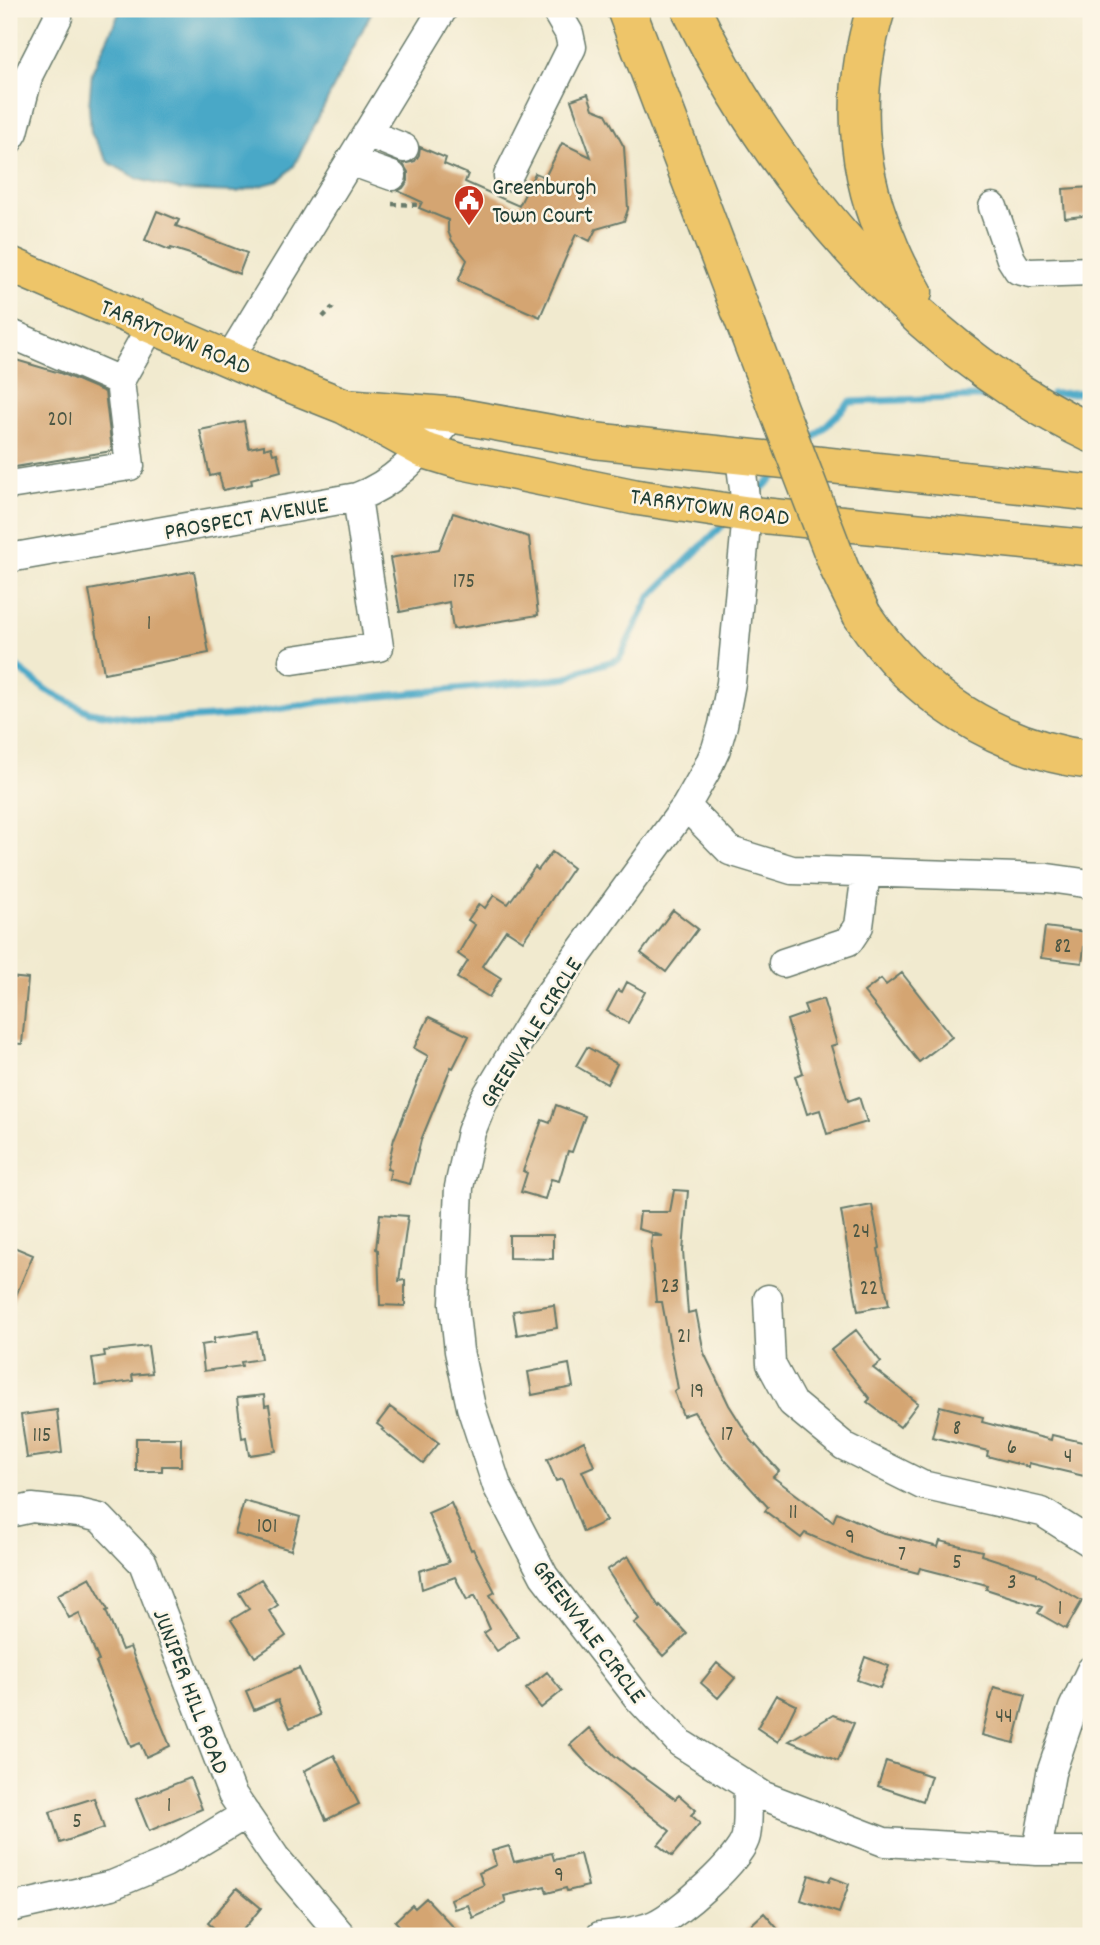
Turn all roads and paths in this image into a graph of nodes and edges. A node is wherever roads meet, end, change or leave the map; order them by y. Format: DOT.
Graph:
graph roads {
  1 [pos="57,9"];
  2 [pos="443,9"];
  3 [pos="555,9"];
  4 [pos="626,9"];
  5 [pos="691,9"];
  6 [pos="876,9"];
  7 [pos="9,140"];
  8 [pos="358,147"];
  9 [pos="396,173"];
  10 [pos="508,176"];
  11 [pos="421,205"];
  12 [pos="993,207"];
  13 [pos="9,264"];
  14 [pos="1091,271"];
  15 [pos="333,307"];
  16 [pos="323,317"];
  17 [pos="151,326"];
  18 [pos="9,333"];
  19 [pos="229,359"];
  20 [pos="1000,380"];
  21 [pos="120,381"];
  22 [pos="344,406"];
  23 [pos="453,415"];
  24 [pos="1091,433"];
  25 [pos="423,450"];
  26 [pos="740,457"];
  27 [pos="9,485"];
  28 [pos="1091,493"];
  29 [pos="357,497"];
  30 [pos="747,513"];
  31 [pos="1091,548"];
  32 [pos="9,558"];
  33 [pos="293,660"];
  34 [pos="1091,760"];
  35 [pos="685,806"];
  36 [pos="866,873"];
  37 [pos="1091,884"];
  38 [pos="783,963"];
  39 [pos="768,1299"];
  40 [pos="9,1513"];
  41 [pos="1091,1543"];
  42 [pos="1091,1670"];
  43 [pos="748,1787"];
  44 [pos="246,1815"];
  45 [pos="1091,1851"];
  46 [pos="1037,1852"];
  47 [pos="9,1908"];
  48 [pos="342,1936"];
  49 [pos="600,1936"];
  1 -- 7 [label="street"];
  2 -- 8 [label="street"];
  3 -- 10 [label="street"];
  4 -- 34 [label="highway, bridge"];
  5 -- 20 [label="highway"];
  6 -- 20 [label="highway"];
  8 -- 9 [label="street"];
  8 -- 19 [label="street"];
  9 -- 11 [label="path"];
  12 -- 14 [label="street"];
  13 -- 17 [label="main road, TARRYTOWN ROAD"];
  15 -- 16 [label="path"];
  17 -- 19 [label="main road, TARRYTOWN ROAD"];
  17 -- 21 [label="street"];
  18 -- 21 [label="street"];
  19 -- 22 [label="main road, TARRYTOWN ROAD"];
  20 -- 24 [label="highway"];
  21 -- 27 [label="street"];
  22 -- 23 [label="main road, TARRYTOWN ROAD"];
  22 -- 25 [label="main road, TARRYTOWN ROAD"];
  23 -- 25 [label="street, PROSPECT AVENUE"];
  23 -- 26 [label="main road, TARRYTOWN ROAD"];
  25 -- 29 [label="street, PROSPECT AVENUE"];
  25 -- 30 [label="main road, TARRYTOWN ROAD"];
  26 -- 28 [label="main road, TARRYTOWN ROAD"];
  26 -- 30 [label="street, GREENVALE CIRCLE"];
  29 -- 32 [label="street, PROSPECT AVENUE"];
  29 -- 33 [label="street"];
  30 -- 31 [label="main road, TARRYTOWN ROAD"];
  30 -- 35 [label="street, GREENVALE CIRCLE"];
  35 -- 36 [label="street"];
  35 -- 43 [label="street, GREENVALE CIRCLE"];
  36 -- 37 [label="street"];
  36 -- 38 [label="street"];
  39 -- 41 [label="street"];
  40 -- 44 [label="street, JUNIPER HILL ROAD"];
  42 -- 46 [label="street"];
  43 -- 46 [label="street, GREENVALE CIRCLE"];
  43 -- 49 [label="street"];
  44 -- 47 [label="street"];
  44 -- 48 [label="street, JUNIPER HILL ROAD"];
  45 -- 46 [label="street, GREENVALE CIRCLE"];
}
